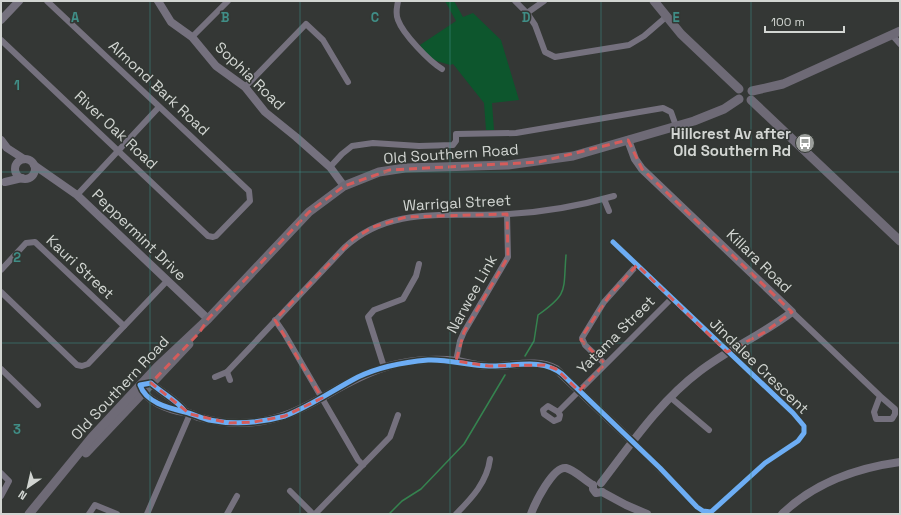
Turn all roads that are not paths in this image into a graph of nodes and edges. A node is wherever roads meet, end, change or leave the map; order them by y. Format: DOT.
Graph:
graph roads {
  1 [pos="19,1"];
  2 [pos="47,1"];
  3 [pos="158,1"];
  4 [pos="228,1"];
  5 [pos="398,1"];
  6 [pos="516,1"];
  7 [pos="544,1"];
  8 [pos="654,1"];
  9 [pos="527,13"];
  10 [pos="666,17"];
  11 [pos="1,20"];
  12 [pos="896,33"];
  13 [pos="192,37"];
  14 [pos="1,40"];
  15 [pos="900,44"];
  16 [pos="442,69"];
  17 [pos="348,82"];
  18 [pos="245,86"];
  19 [pos="740,89"];
  20 [pos="752,96"];
  21 [pos="739,99"];
  22 [pos="160,107"];
  23 [pos="676,126"];
  24 [pos="1,140"];
  25 [pos="628,140"];
  26 [pos="7,148"];
  27 [pos="118,150"];
  28 [pos="24,159"];
  29 [pos="34,165"];
  30 [pos="16,167"];
  31 [pos="330,168"];
  32 [pos="32,176"];
  33 [pos="49,176"];
  34 [pos="22,178"];
  35 [pos="2,184"];
  36 [pos="344,186"];
  37 [pos="76,195"];
  38 [pos="614,196"];
  39 [pos="604,199"];
  40 [pos="608,211"];
  41 [pos="507,214"];
  42 [pos="213,238"];
  43 [pos="900,241"];
  44 [pos="613,242"];
  45 [pos="419,264"];
  46 [pos="637,265"];
  47 [pos="1,270"];
  48 [pos="167,281"];
  49 [pos="1,292"];
  50 [pos="672,298"];
  51 [pos="792,312"];
  52 [pos="208,319"];
  53 [pos="275,320"];
  54 [pos="124,326"];
  55 [pos="727,352"];
  56 [pos="456,361"];
  57 [pos="606,364"];
  58 [pos="384,367"];
  59 [pos="1,369"];
  60 [pos="226,372"];
  61 [pos="215,377"];
  62 [pos="230,380"];
  63 [pos="151,383"];
  64 [pos="141,389"];
  65 [pos="579,391"];
  66 [pos="880,396"];
  67 [pos="670,397"];
  68 [pos="322,398"];
  69 [pos="38,405"];
  70 [pos="558,412"];
  71 [pos="188,413"];
  72 [pos="398,415"];
  73 [pos="709,430"];
  74 [pos="633,442"];
  75 [pos="490,459"];
  76 [pos="900,462"];
  77 [pos="363,465"];
  78 [pos="1,473"];
  79 [pos="597,484"];
  80 [pos="290,491"];
  81 [pos="1,496"];
  82 [pos="237,496"];
  83 [pos="29,514"];
  84 [pos="89,514"];
  85 [pos="117,514"];
  86 [pos="146,514"];
  87 [pos="227,514"];
  88 [pos="314,514"];
  89 [pos="456,514"];
  90 [pos="531,514"];
  91 [pos="647,514"];
  92 [pos="782,514"];
  1 -- 11 [label="street"];
  2 -- 22 [label="street, Almond Bark Road"];
  3 -- 13 [label="street, Sophia Road"];
  4 -- 13 [label="street"];
  5 -- 16 [label="street"];
  6 -- 9 [label="street"];
  7 -- 9 [label="street"];
  8 -- 10 [label="main road"];
  9 -- 10 [label="street"];
  10 -- 19 [label="main road"];
  12 -- 15 [label="street"];
  12 -- 20 [label="main road"];
  13 -- 18 [label="street, Sophia Road"];
  14 -- 27 [label="street, River Oak Road"];
  17 -- 18 [label="street"];
  18 -- 31 [label="street, Sophia Road"];
  19 -- 20 [label="main road"];
  19 -- 21 [label="main road"];
  20 -- 21 [label="main road"];
  20 -- 43 [label="main road"];
  21 -- 23 [label="main road, Old Southern Road"];
  22 -- 27 [label="street"];
  22 -- 42 [label="street, Almond Bark Road"];
  23 -- 25 [label="main road, Old Southern Road"];
  23 -- 31 [label="street, Old Southern Road"];
  24 -- 26 [label="street"];
  25 -- 36 [label="main road, Old Southern Road"];
  25 -- 51 [label="street, Killara Road"];
  26 -- 28 [label="street"];
  26 -- 30 [label="street"];
  27 -- 37 [label="street"];
  27 -- 42 [label="street, River Oak Road"];
  28 -- 29 [label="street"];
  28 -- 30 [label="street"];
  29 -- 32 [label="street"];
  29 -- 33 [label="street, Peppermint Drive"];
  30 -- 34 [label="street"];
  30 -- 35 [label="street"];
  31 -- 36 [label="street, Sophia Road"];
  32 -- 33 [label="street"];
  32 -- 34 [label="street"];
  33 -- 37 [label="street, Peppermint Drive"];
  34 -- 35 [label="street"];
  36 -- 52 [label="main road, Old Southern Road"];
  37 -- 48 [label="street, Peppermint Drive"];
  38 -- 39 [label="street, Warrigal Street"];
  39 -- 40 [label="street"];
  39 -- 41 [label="street, Warrigal Street"];
  41 -- 53 [label="street, Warrigal Street"];
  41 -- 56 [label="street, Narwee Link"];
  44 -- 46 [label="street, Jindalee Crescent"];
  45 -- 58 [label="street"];
  46 -- 50 [label="street, Jindalee Crescent"];
  46 -- 57 [label="street"];
  47 -- 54 [label="street, Kauri Street"];
  48 -- 52 [label="street, Peppermint Drive"];
  48 -- 54 [label="street"];
  49 -- 54 [label="street"];
  50 -- 55 [label="street, Jindalee Crescent"];
  50 -- 57 [label="street, Yatama Street"];
  51 -- 55 [label="street"];
  51 -- 66 [label="street, Killara Road"];
  52 -- 63 [label="main road, Old Southern Road"];
  52 -- 64 [label="main road, Old Southern Road"];
  53 -- 60 [label="street, Warrigal Street"];
  53 -- 68 [label="street"];
  55 -- 67 [label="street"];
  55 -- 74 [label="street, Jindalee Crescent"];
  56 -- 58 [label="street"];
  56 -- 65 [label="street"];
  57 -- 65 [label="street, Yatama Street"];
  58 -- 68 [label="street"];
  59 -- 69 [label="street"];
  60 -- 61 [label="street, Warrigal Street"];
  60 -- 62 [label="street"];
  63 -- 64 [label="main road, Old Southern Road"];
  63 -- 71 [label="street"];
  64 -- 71 [label="street"];
  64 -- 83 [label="main road, Old Southern Road"];
  65 -- 70 [label="street, Yatama Street"];
  65 -- 74 [label="street"];
  67 -- 73 [label="street"];
  67 -- 74 [label="street"];
  68 -- 71 [label="street"];
  68 -- 77 [label="street"];
  71 -- 86 [label="street"];
  72 -- 77 [label="street"];
  74 -- 79 [label="street"];
  75 -- 89 [label="street"];
  76 -- 92 [label="street"];
  77 -- 88 [label="street"];
  78 -- 81 [label="street"];
  79 -- 90 [label="street"];
  79 -- 91 [label="street"];
  80 -- 88 [label="street"];
  82 -- 87 [label="street"];
  84 -- 85 [label="street"];
}
